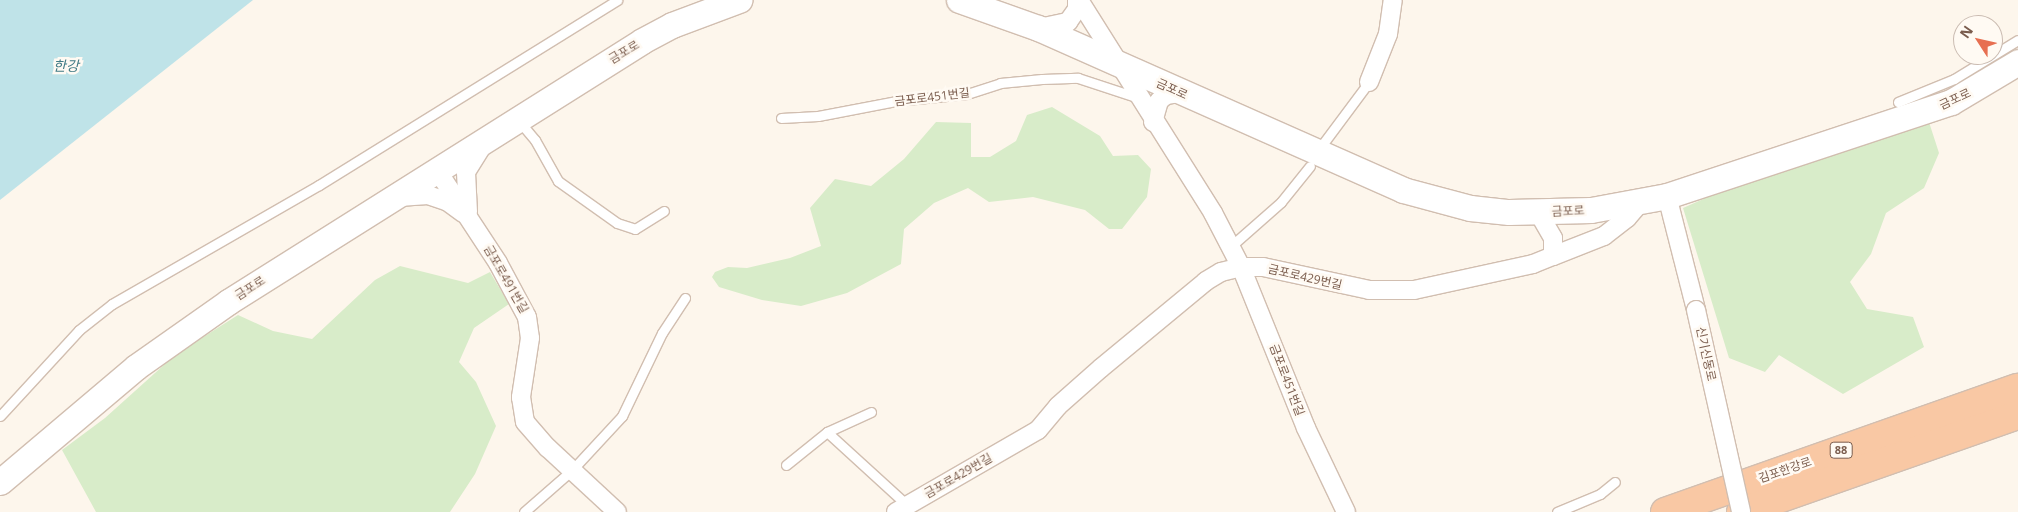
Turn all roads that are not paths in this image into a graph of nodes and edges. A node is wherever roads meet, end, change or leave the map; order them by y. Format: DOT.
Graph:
graph roads {
  1 [pos="618,0"];
  2 [pos="739,0"];
  3 [pos="959,0"];
  4 [pos="1078,0"];
  5 [pos="1393,0"];
  6 [pos="1038,28"];
  7 [pos="2018,40"];
  8 [pos="2018,62"];
  9 [pos="1119,65"];
  10 [pos="1369,82"];
  11 [pos="1182,93"];
  12 [pos="1139,98"];
  13 [pos="1898,102"];
  14 [pos="781,118"];
  15 [pos="518,119"];
  16 [pos="1153,122"];
  17 [pos="488,138"];
  18 [pos="1322,145"];
  19 [pos="1310,166"];
  20 [pos="437,170"];
  21 [pos="1667,196"];
  22 [pos="393,198"];
  23 [pos="1640,203"];
  24 [pos="664,211"];
  25 [pos="1538,212"];
  26 [pos="469,217"];
  27 [pos="1230,247"];
  28 [pos="1553,256"];
  29 [pos="1241,268"];
  30 [pos="685,298"];
  31 [pos="2018,388"];
  32 [pos="871,412"];
  33 [pos="2018,415"];
  34 [pos="0,416"];
  35 [pos="827,432"];
  36 [pos="786,465"];
  37 [pos="572,470"];
  38 [pos="0,482"];
  39 [pos="1615,482"];
  40 [pos="902,509"];
  41 [pos="524,512"];
  42 [pos="617,512"];
  43 [pos="1346,512"];
  44 [pos="1557,512"];
  45 [pos="1665,512"];
  46 [pos="1741,512"];
  1 -- 34 [label="lane"];
  2 -- 15 [label="main road, 금포로"];
  3 -- 6 [label="main road, 금포로"];
  4 -- 6 [label="street"];
  4 -- 9 [label="street"];
  5 -- 10 [label="street"];
  6 -- 9 [label="main road, 금포로"];
  7 -- 13 [label="lane"];
  8 -- 21 [label="main road, 금포로"];
  9 -- 11 [label="main road, 금포로"];
  9 -- 12 [label="street, 금포로451번길"];
  10 -- 18 [label="lane"];
  11 -- 16 [label="street"];
  11 -- 25 [label="main road, 금포로"];
  12 -- 14 [label="lane, 금포로451번길"];
  12 -- 16 [label="street, 금포로451번길"];
  15 -- 17 [label="main road, 금포로"];
  15 -- 24 [label="lane"];
  16 -- 27 [label="street, 금포로451번길"];
  17 -- 20 [label="main road, 금포로"];
  17 -- 26 [label="street"];
  19 -- 27 [label="lane"];
  20 -- 22 [label="main road, 금포로"];
  20 -- 26 [label="street, 금포로491번길"];
  21 -- 23 [label="main road, 금포로"];
  21 -- 46 [label="street, 신기신동로, bridge"];
  22 -- 26 [label="street"];
  22 -- 38 [label="main road, 금포로"];
  23 -- 25 [label="main road, 금포로"];
  23 -- 28 [label="street, 금포로429번길"];
  25 -- 28 [label="street"];
  26 -- 37 [label="street, 금포로491번길"];
  27 -- 29 [label="street, 금포로451번길"];
  28 -- 29 [label="street, 금포로429번길"];
  29 -- 40 [label="street, 금포로429번길"];
  29 -- 43 [label="street, 금포로451번길"];
  30 -- 37 [label="lane"];
  31 -- 45 [label="highway, 김포한강로 / 88"];
  32 -- 35 [label="lane"];
  33 -- 46 [label="highway, 김포한강로 / 88"];
  35 -- 36 [label="lane"];
  35 -- 40 [label="lane, 금포로429번길"];
  37 -- 41 [label="lane"];
  37 -- 42 [label="street, 금포로491번길"];
  39 -- 44 [label="lane"];
}
